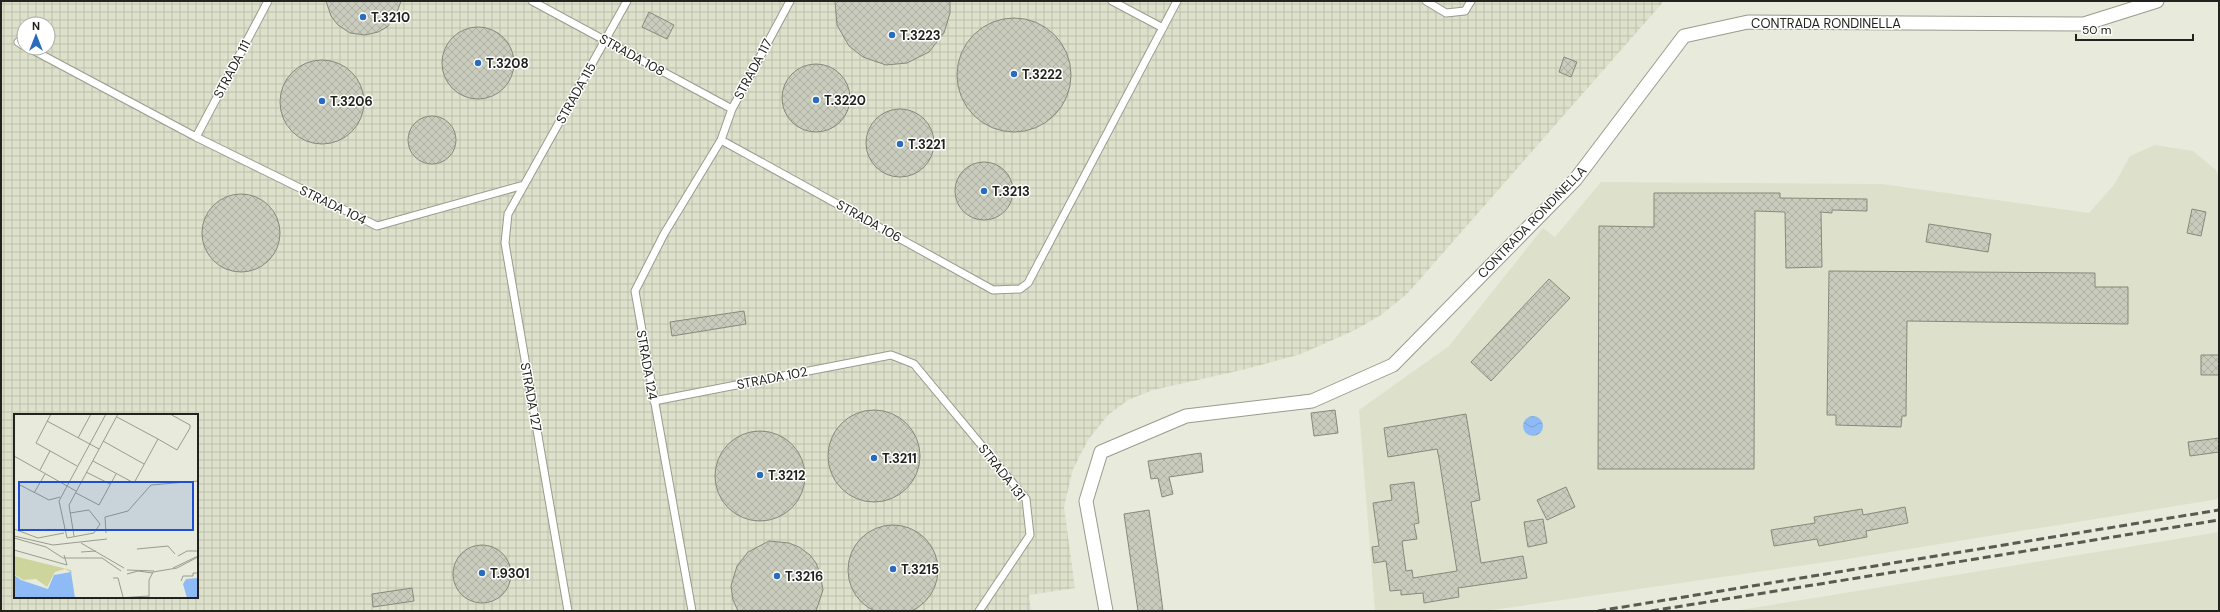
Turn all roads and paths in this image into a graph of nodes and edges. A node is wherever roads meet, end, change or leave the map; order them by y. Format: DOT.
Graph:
graph roads {
  1 [pos="268,1"];
  2 [pos="532,1"];
  3 [pos="627,1"];
  4 [pos="790,1"];
  5 [pos="1112,1"];
  6 [pos="1177,1"];
  7 [pos="1426,1"];
  8 [pos="1471,1"];
  9 [pos="2157,1"];
  10 [pos="1163,28"];
  11 [pos="606,40"];
  12 [pos="44,56"];
  13 [pos="732,109"];
  14 [pos="196,137"];
  15 [pos="721,140"];
  16 [pos="524,185"];
  17 [pos="891,355"];
  18 [pos="654,401"];
  19 [pos="568,611"];
  20 [pos="692,611"];
  21 [pos="979,611"];
  22 [pos="1106,611"];
  1 -- 14 [label="lane, STRADA 111"];
  2 -- 11 [label="lane, STRADA 108"];
  3 -- 11 [label="lane, STRADA 115"];
  4 -- 13 [label="lane, STRADA 117"];
  5 -- 10 [label="lane"];
  6 -- 10 [label="lane"];
  7 -- 8 [label="lane"];
  9 -- 22 [label="street, CONTRADA RONDINELLA"];
  10 -- 15 [label="lane, STRADA 106"];
  11 -- 13 [label="lane, STRADA 108"];
  11 -- 16 [label="lane, STRADA 115"];
  12 -- 14 [label="lane, STRADA 104"];
  13 -- 15 [label="lane, STRADA 117"];
  14 -- 16 [label="lane, STRADA 104"];
  15 -- 18 [label="lane, STRADA 124"];
  16 -- 19 [label="lane, STRADA 127"];
  17 -- 18 [label="lane, STRADA 102"];
  17 -- 21 [label="lane, STRADA 131"];
  18 -- 20 [label="lane, STRADA 124"];
}
